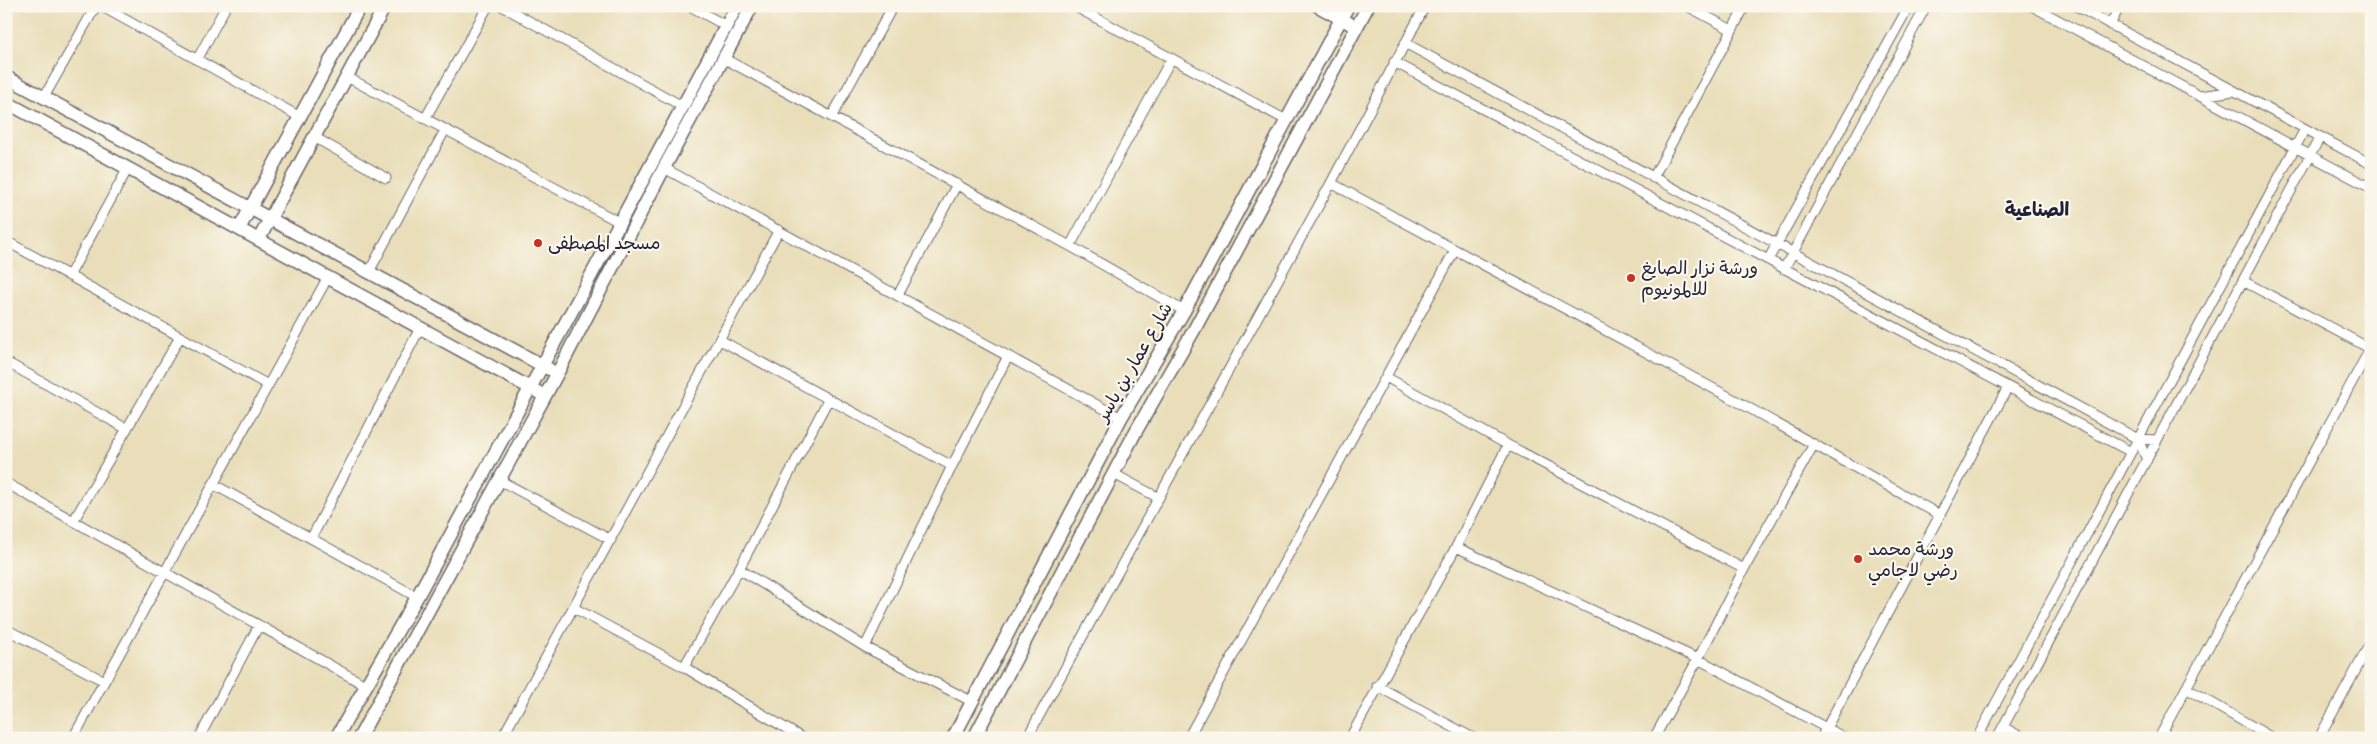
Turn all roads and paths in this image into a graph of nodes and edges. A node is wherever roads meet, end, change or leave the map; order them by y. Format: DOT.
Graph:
graph roads {
  1 [pos="96,6"];
  2 [pos="101,6"];
  3 [pos="226,6"];
  4 [pos="360,6"];
  5 [pos="385,6"];
  6 [pos="488,6"];
  7 [pos="502,6"];
  8 [pos="690,6"];
  9 [pos="737,6"];
  10 [pos="752,6"];
  11 [pos="893,6"];
  12 [pos="1074,6"];
  13 [pos="1318,6"];
  14 [pos="1350,6"];
  15 [pos="1425,6"];
  16 [pos="1687,6"];
  17 [pos="1745,6"];
  18 [pos="1909,6"];
  19 [pos="1926,6"];
  20 [pos="2032,6"];
  21 [pos="2076,6"];
  22 [pos="2120,6"];
  23 [pos="1366,10"];
  24 [pos="1341,19"];
  25 [pos="2110,24"];
  26 [pos="726,26"];
  27 [pos="1358,28"];
  28 [pos="1732,30"];
  29 [pos="1405,43"];
  30 [pos="723,58"];
  31 [pos="1171,59"];
  32 [pos="197,60"];
  33 [pos="1394,62"];
  34 [pos="6,77"];
  35 [pos="346,77"];
  36 [pos="2234,91"];
  37 [pos="2200,96"];
  38 [pos="44,97"];
  39 [pos="6,102"];
  40 [pos="682,106"];
  41 [pos="300,116"];
  42 [pos="832,116"];
  43 [pos="425,119"];
  44 [pos="1286,120"];
  45 [pos="2305,128"];
  46 [pos="445,130"];
  47 [pos="314,137"];
  48 [pos="2320,137"];
  49 [pos="2295,147"];
  50 [pos="2310,155"];
  51 [pos="2371,164"];
  52 [pos="128,168"];
  53 [pos="664,168"];
  54 [pos="386,178"];
  55 [pos="1653,178"];
  56 [pos="1331,183"];
  57 [pos="957,184"];
  58 [pos="2371,188"];
  59 [pos="250,210"];
  60 [pos="270,219"];
  61 [pos="619,222"];
  62 [pos="239,229"];
  63 [pos="779,230"];
  64 [pos="259,240"];
  65 [pos="6,241"];
  66 [pos="1776,244"];
  67 [pos="1070,246"];
  68 [pos="1455,250"];
  69 [pos="1792,253"];
  70 [pos="1768,260"];
  71 [pos="1784,269"];
  72 [pos="369,272"];
  73 [pos="69,276"];
  74 [pos="328,278"];
  75 [pos="2243,281"];
  76 [pos="898,295"];
  77 [pos="1184,311"];
  78 [pos="420,328"];
  79 [pos="180,337"];
  80 [pos="720,340"];
  81 [pos="2371,349"];
  82 [pos="1008,356"];
  83 [pos="6,362"];
  84 [pos="541,365"];
  85 [pos="557,374"];
  86 [pos="1386,377"];
  87 [pos="268,385"];
  88 [pos="2008,387"];
  89 [pos="529,388"];
  90 [pos="545,396"];
  91 [pos="828,400"];
  92 [pos="1121,418"];
  93 [pos="127,429"];
  94 [pos="2138,439"];
  95 [pos="2157,440"];
  96 [pos="1814,444"];
  97 [pos="1508,446"];
  98 [pos="2131,452"];
  99 [pos="2147,460"];
  100 [pos="952,466"];
  101 [pos="1114,474"];
  102 [pos="499,480"];
  103 [pos="6,482"];
  104 [pos="213,484"];
  105 [pos="1159,498"];
  106 [pos="1938,514"];
  107 [pos="74,520"];
  108 [pos="312,537"];
  109 [pos="611,540"];
  110 [pos="1456,546"];
  111 [pos="739,569"];
  112 [pos="1744,569"];
  113 [pos="165,571"];
  114 [pos="417,597"];
  115 [pos="574,608"];
  116 [pos="259,625"];
  117 [pos="6,629"];
  118 [pos="2371,642"];
  119 [pos="865,647"];
  120 [pos="1698,658"];
  121 [pos="684,667"];
  122 [pos="104,681"];
  123 [pos="365,685"];
  124 [pos="1377,686"];
  125 [pos="2186,688"];
  126 [pos="972,702"];
  127 [pos="1827,727"];
  128 [pos="2003,727"];
  129 [pos="73,738"];
  130 [pos="198,738"];
  131 [pos="336,738"];
  132 [pos="359,738"];
  133 [pos="502,738"];
  134 [pos="802,738"];
  135 [pos="953,738"];
  136 [pos="974,738"];
  137 [pos="1027,738"];
  138 [pos="1188,738"];
  139 [pos="1350,738"];
  140 [pos="1473,738"];
  141 [pos="1654,738"];
  142 [pos="1820,738"];
  143 [pos="1845,738"];
  144 [pos="1977,738"];
  145 [pos="1997,738"];
  146 [pos="2023,738"];
  147 [pos="2159,738"];
  148 [pos="2272,738"];
  149 [pos="2319,738"];
  1 -- 38 [label="street"];
  2 -- 32 [label="street"];
  3 -- 32 [label="street"];
  4 -- 41 [label="street"];
  5 -- 35 [label="street"];
  6 -- 43 [label="street"];
  7 -- 40 [label="street"];
  8 -- 26 [label="street"];
  9 -- 26 [label="street"];
  10 -- 30 [label="street"];
  11 -- 42 [label="street"];
  12 -- 31 [label="street"];
  13 -- 24 [label="street"];
  14 -- 23 [label="street"];
  14 -- 24 [label="street, شارع عمار بن ياسر"];
  15 -- 29 [label="street"];
  16 -- 28 [label="street"];
  17 -- 28 [label="street"];
  18 -- 66 [label="street"];
  19 -- 69 [label="street"];
  20 -- 37 [label="street"];
  21 -- 25 [label="street"];
  22 -- 25 [label="street"];
  23 -- 27 [label="street, شارع عمار بن ياسر"];
  24 -- 27 [label="street"];
  24 -- 44 [label="street, شارع عمار بن ياسر"];
  25 -- 36 [label="street"];
  26 -- 40 [label="street"];
  27 -- 101 [label="street, شارع عمار بن ياسر"];
  28 -- 55 [label="street"];
  29 -- 33 [label="street"];
  29 -- 55 [label="street"];
  30 -- 42 [label="street"];
  30 -- 53 [label="street"];
  31 -- 44 [label="street"];
  31 -- 67 [label="street"];
  32 -- 41 [label="street"];
  33 -- 56 [label="street"];
  33 -- 70 [label="street"];
  34 -- 38 [label="street"];
  35 -- 43 [label="street"];
  35 -- 47 [label="street"];
  36 -- 37 [label="street"];
  36 -- 45 [label="street"];
  37 -- 49 [label="street"];
  38 -- 59 [label="street"];
  39 -- 52 [label="street"];
  40 -- 61 [label="street"];
  41 -- 59 [label="street"];
  42 -- 57 [label="street"];
  43 -- 46 [label="street"];
  44 -- 77 [label="street, شارع عمار بن ياسر"];
  45 -- 48 [label="street"];
  45 -- 49 [label="street"];
  46 -- 61 [label="street"];
  46 -- 72 [label="street"];
  47 -- 54 [label="street"];
  47 -- 60 [label="street"];
  48 -- 50 [label="street"];
  48 -- 51 [label="street"];
  49 -- 50 [label="street"];
  49 -- 94 [label="street"];
  50 -- 58 [label="street"];
  50 -- 75 [label="street"];
  52 -- 62 [label="street"];
  52 -- 73 [label="street"];
  53 -- 63 [label="street"];
  53 -- 85 [label="street"];
  55 -- 66 [label="street"];
  56 -- 68 [label="street"];
  56 -- 105 [label="street"];
  57 -- 67 [label="street"];
  57 -- 76 [label="street"];
  59 -- 60 [label="street"];
  59 -- 62 [label="street"];
  60 -- 64 [label="street"];
  60 -- 72 [label="street"];
  61 -- 84 [label="street"];
  62 -- 64 [label="street"];
  63 -- 76 [label="street"];
  63 -- 80 [label="street"];
  64 -- 74 [label="street"];
  65 -- 73 [label="street"];
  66 -- 69 [label="street"];
  66 -- 70 [label="street"];
  67 -- 77 [label="street"];
  68 -- 86 [label="street"];
  68 -- 96 [label="street"];
  69 -- 71 [label="street"];
  69 -- 94 [label="street"];
  70 -- 71 [label="street"];
  71 -- 88 [label="street"];
  72 -- 84 [label="street"];
  73 -- 79 [label="street"];
  74 -- 78 [label="street"];
  74 -- 87 [label="street"];
  75 -- 81 [label="street"];
  75 -- 95 [label="street"];
  76 -- 82 [label="street"];
  77 -- 92 [label="street, شارع عمار بن ياسر"];
  78 -- 89 [label="street"];
  78 -- 108 [label="street"];
  79 -- 87 [label="street"];
  79 -- 93 [label="street"];
  80 -- 91 [label="street"];
  80 -- 109 [label="street"];
  81 -- 125 [label="street"];
  82 -- 92 [label="street"];
  82 -- 100 [label="street"];
  83 -- 93 [label="street"];
  84 -- 85 [label="street"];
  84 -- 89 [label="street"];
  85 -- 90 [label="street"];
  86 -- 97 [label="street"];
  86 -- 138 [label="street"];
  87 -- 104 [label="street"];
  88 -- 98 [label="street"];
  88 -- 106 [label="street"];
  89 -- 90 [label="street"];
  89 -- 114 [label="street"];
  90 -- 102 [label="street"];
  91 -- 100 [label="street"];
  91 -- 111 [label="street"];
  92 -- 126 [label="street, شارع عمار بن ياسر"];
  93 -- 107 [label="street"];
  94 -- 95 [label="street"];
  94 -- 98 [label="street"];
  94 -- 99 [label="street"];
  95 -- 99 [label="street"];
  96 -- 106 [label="street"];
  96 -- 112 [label="street"];
  97 -- 110 [label="street"];
  97 -- 112 [label="street"];
  98 -- 144 [label="street"];
  99 -- 128 [label="street"];
  100 -- 119 [label="street"];
  101 -- 105 [label="street"];
  101 -- 136 [label="street, شارع عمار بن ياسر"];
  102 -- 109 [label="street"];
  102 -- 132 [label="street"];
  103 -- 107 [label="street"];
  104 -- 108 [label="street"];
  104 -- 113 [label="street"];
  105 -- 137 [label="street"];
  106 -- 127 [label="street"];
  107 -- 113 [label="street"];
  108 -- 114 [label="street"];
  109 -- 115 [label="street"];
  110 -- 120 [label="street"];
  110 -- 124 [label="street"];
  111 -- 119 [label="street"];
  111 -- 121 [label="street"];
  112 -- 120 [label="street"];
  113 -- 116 [label="street"];
  113 -- 122 [label="street"];
  114 -- 123 [label="street"];
  115 -- 121 [label="street"];
  115 -- 133 [label="street"];
  116 -- 123 [label="street"];
  116 -- 130 [label="street"];
  117 -- 122 [label="street"];
  118 -- 149 [label="street"];
  119 -- 126 [label="street"];
  120 -- 127 [label="street"];
  120 -- 141 [label="street"];
  121 -- 134 [label="street"];
  122 -- 129 [label="street"];
  123 -- 131 [label="street"];
  124 -- 139 [label="street"];
  124 -- 140 [label="street"];
  125 -- 147 [label="street"];
  125 -- 148 [label="street"];
  126 -- 135 [label="street, شارع عمار بن ياسر"];
  127 -- 142 [label="street"];
  127 -- 143 [label="street"];
  128 -- 145 [label="street"];
  128 -- 146 [label="street"];
}
